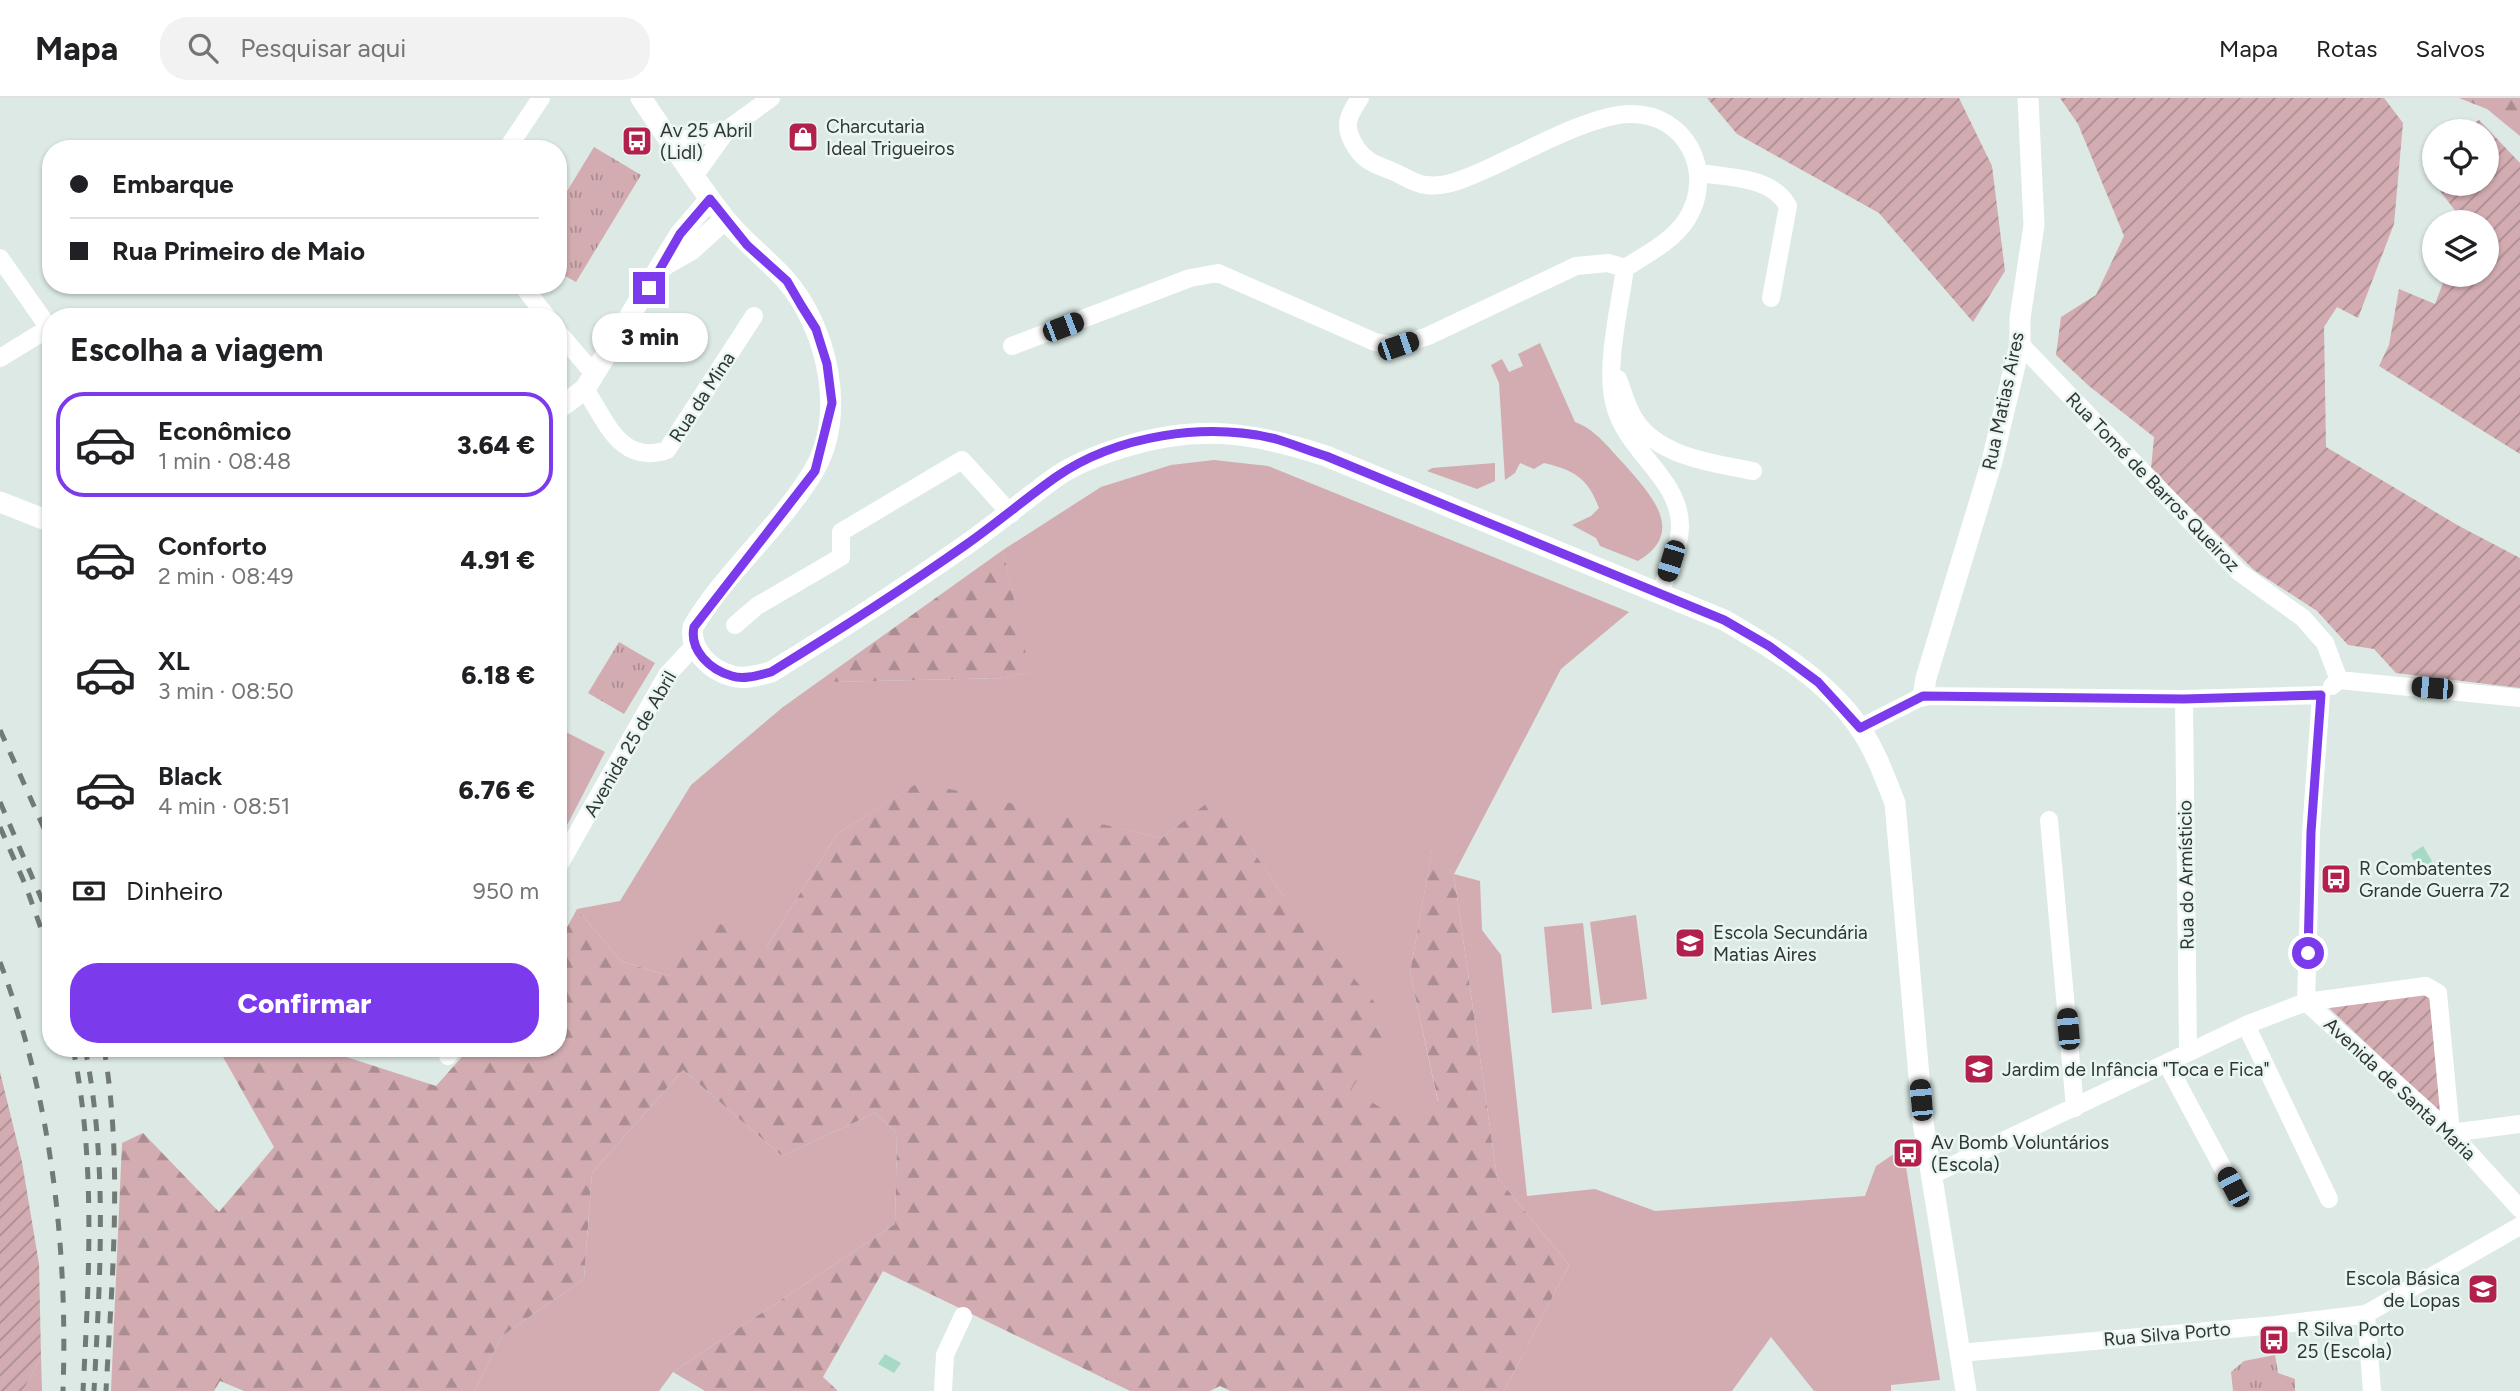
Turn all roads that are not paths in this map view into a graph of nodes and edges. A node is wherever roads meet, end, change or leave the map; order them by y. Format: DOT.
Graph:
graph roads {
  1 [pos="541,98"];
  2 [pos="641,98"];
  3 [pos="771,98"];
  4 [pos="1360,98"];
  5 [pos="2028,98"];
  6 [pos="728,129"];
  7 [pos="513,140"];
  8 [pos="671,143"];
  9 [pos="1700,173"];
  10 [pos="694,176"];
  11 [pos="710,199"];
  12 [pos="725,219"];
  13 [pos="747,245"];
  14 [pos="691,250"];
  15 [pos="0,258"];
  16 [pos="663,266"];
  17 [pos="1625,268"];
  18 [pos="529,294"];
  19 [pos="1772,298"];
  20 [pos="540,308"];
  21 [pos="754,316"];
  22 [pos="42,318"];
  23 [pos="42,332"];
  24 [pos="2020,344"];
  25 [pos="567,346"];
  26 [pos="1012,346"];
  27 [pos="0,358"];
  28 [pos="1612,366"];
  29 [pos="590,382"];
  30 [pos="567,402"];
  31 [pos="1753,471"];
  32 [pos="0,502"];
  33 [pos="1011,514"];
  34 [pos="42,519"];
  35 [pos="1660,593"];
  36 [pos="735,625"];
  37 [pos="694,646"];
  38 [pos="2339,680"];
  39 [pos="2321,695"];
  40 [pos="1923,696"];
  41 [pos="2520,698"];
  42 [pos="2184,699"];
  43 [pos="1860,728"];
  44 [pos="2049,820"];
  45 [pos="567,851"];
  46 [pos="2306,1002"];
  47 [pos="2246,1025"];
  48 [pos="2188,1050"];
  49 [pos="2166,1064"];
  50 [pos="2076,1108"];
  51 [pos="2520,1124"];
  52 [pos="2451,1133"];
  53 [pos="1930,1176"];
  54 [pos="2233,1187"];
  55 [pos="2329,1199"];
  56 [pos="2520,1209"];
  57 [pos="2520,1226"];
  58 [pos="2366,1314"];
  59 [pos="964,1316"];
  60 [pos="1959,1353"];
  61 [pos="943,1391"];
  62 [pos="1966,1391"];
  63 [pos="2372,1391"];
  1 -- 7 [label="street"];
  2 -- 8 [label="street, Avenida 25 de Abril"];
  3 -- 6 [label="street"];
  4 -- 9 [label="street"];
  5 -- 24 [label="street, Rua Matias Aires"];
  6 -- 8 [label="street"];
  6 -- 10 [label="street"];
  8 -- 10 [label="street, Avenida 25 de Abril"];
  9 -- 17 [label="street"];
  9 -- 19 [label="street"];
  10 -- 11 [label="street, Avenida 25 de Abril"];
  11 -- 12 [label="street, Avenida 25 de Abril"];
  11 -- 16 [label="street"];
  12 -- 13 [label="street, Avenida 25 de Abril"];
  12 -- 14 [label="street"];
  13 -- 14 [label="street"];
  13 -- 37 [label="street, Avenida 25 de Abril"];
  14 -- 16 [label="street"];
  15 -- 22 [label="street"];
  16 -- 29 [label="street"];
  17 -- 26 [label="street"];
  17 -- 28 [label="street"];
  18 -- 20 [label="street"];
  21 -- 29 [label="street, Rua da Mina"];
  23 -- 27 [label="street"];
  24 -- 38 [label="street, Rua Tomé de Barros Queiroz"];
  24 -- 40 [label="street, Rua Matias Aires"];
  25 -- 29 [label="street, Rua da Mina"];
  28 -- 31 [label="street"];
  28 -- 35 [label="street"];
  29 -- 30 [label="street"];
  32 -- 34 [label="street"];
  33 -- 35 [label="street"];
  33 -- 36 [label="street"];
  33 -- 37 [label="street"];
  35 -- 43 [label="street"];
  37 -- 45 [label="street, Avenida 25 de Abril"];
  38 -- 39 [label="street"];
  38 -- 41 [label="street"];
  39 -- 42 [label="street"];
  39 -- 46 [label="street"];
  40 -- 42 [label="street"];
  40 -- 43 [label="street"];
  42 -- 48 [label="street, Rua do Armísticio"];
  43 -- 53 [label="street"];
  44 -- 50 [label="street"];
  46 -- 47 [label="street"];
  46 -- 52 [label="street, Avenida de Santa Maria"];
  46 -- 52 [label="street"];
  47 -- 48 [label="street"];
  47 -- 55 [label="street"];
  48 -- 49 [label="street"];
  49 -- 50 [label="street"];
  49 -- 54 [label="street"];
  50 -- 53 [label="street"];
  51 -- 52 [label="street"];
  52 -- 56 [label="street, Avenida de Santa Maria"];
  53 -- 60 [label="street"];
  57 -- 58 [label="street, Rua Silva Porto"];
  58 -- 60 [label="street, Rua Silva Porto"];
  58 -- 63 [label="street"];
  59 -- 61 [label="street"];
  60 -- 62 [label="street"];
}
